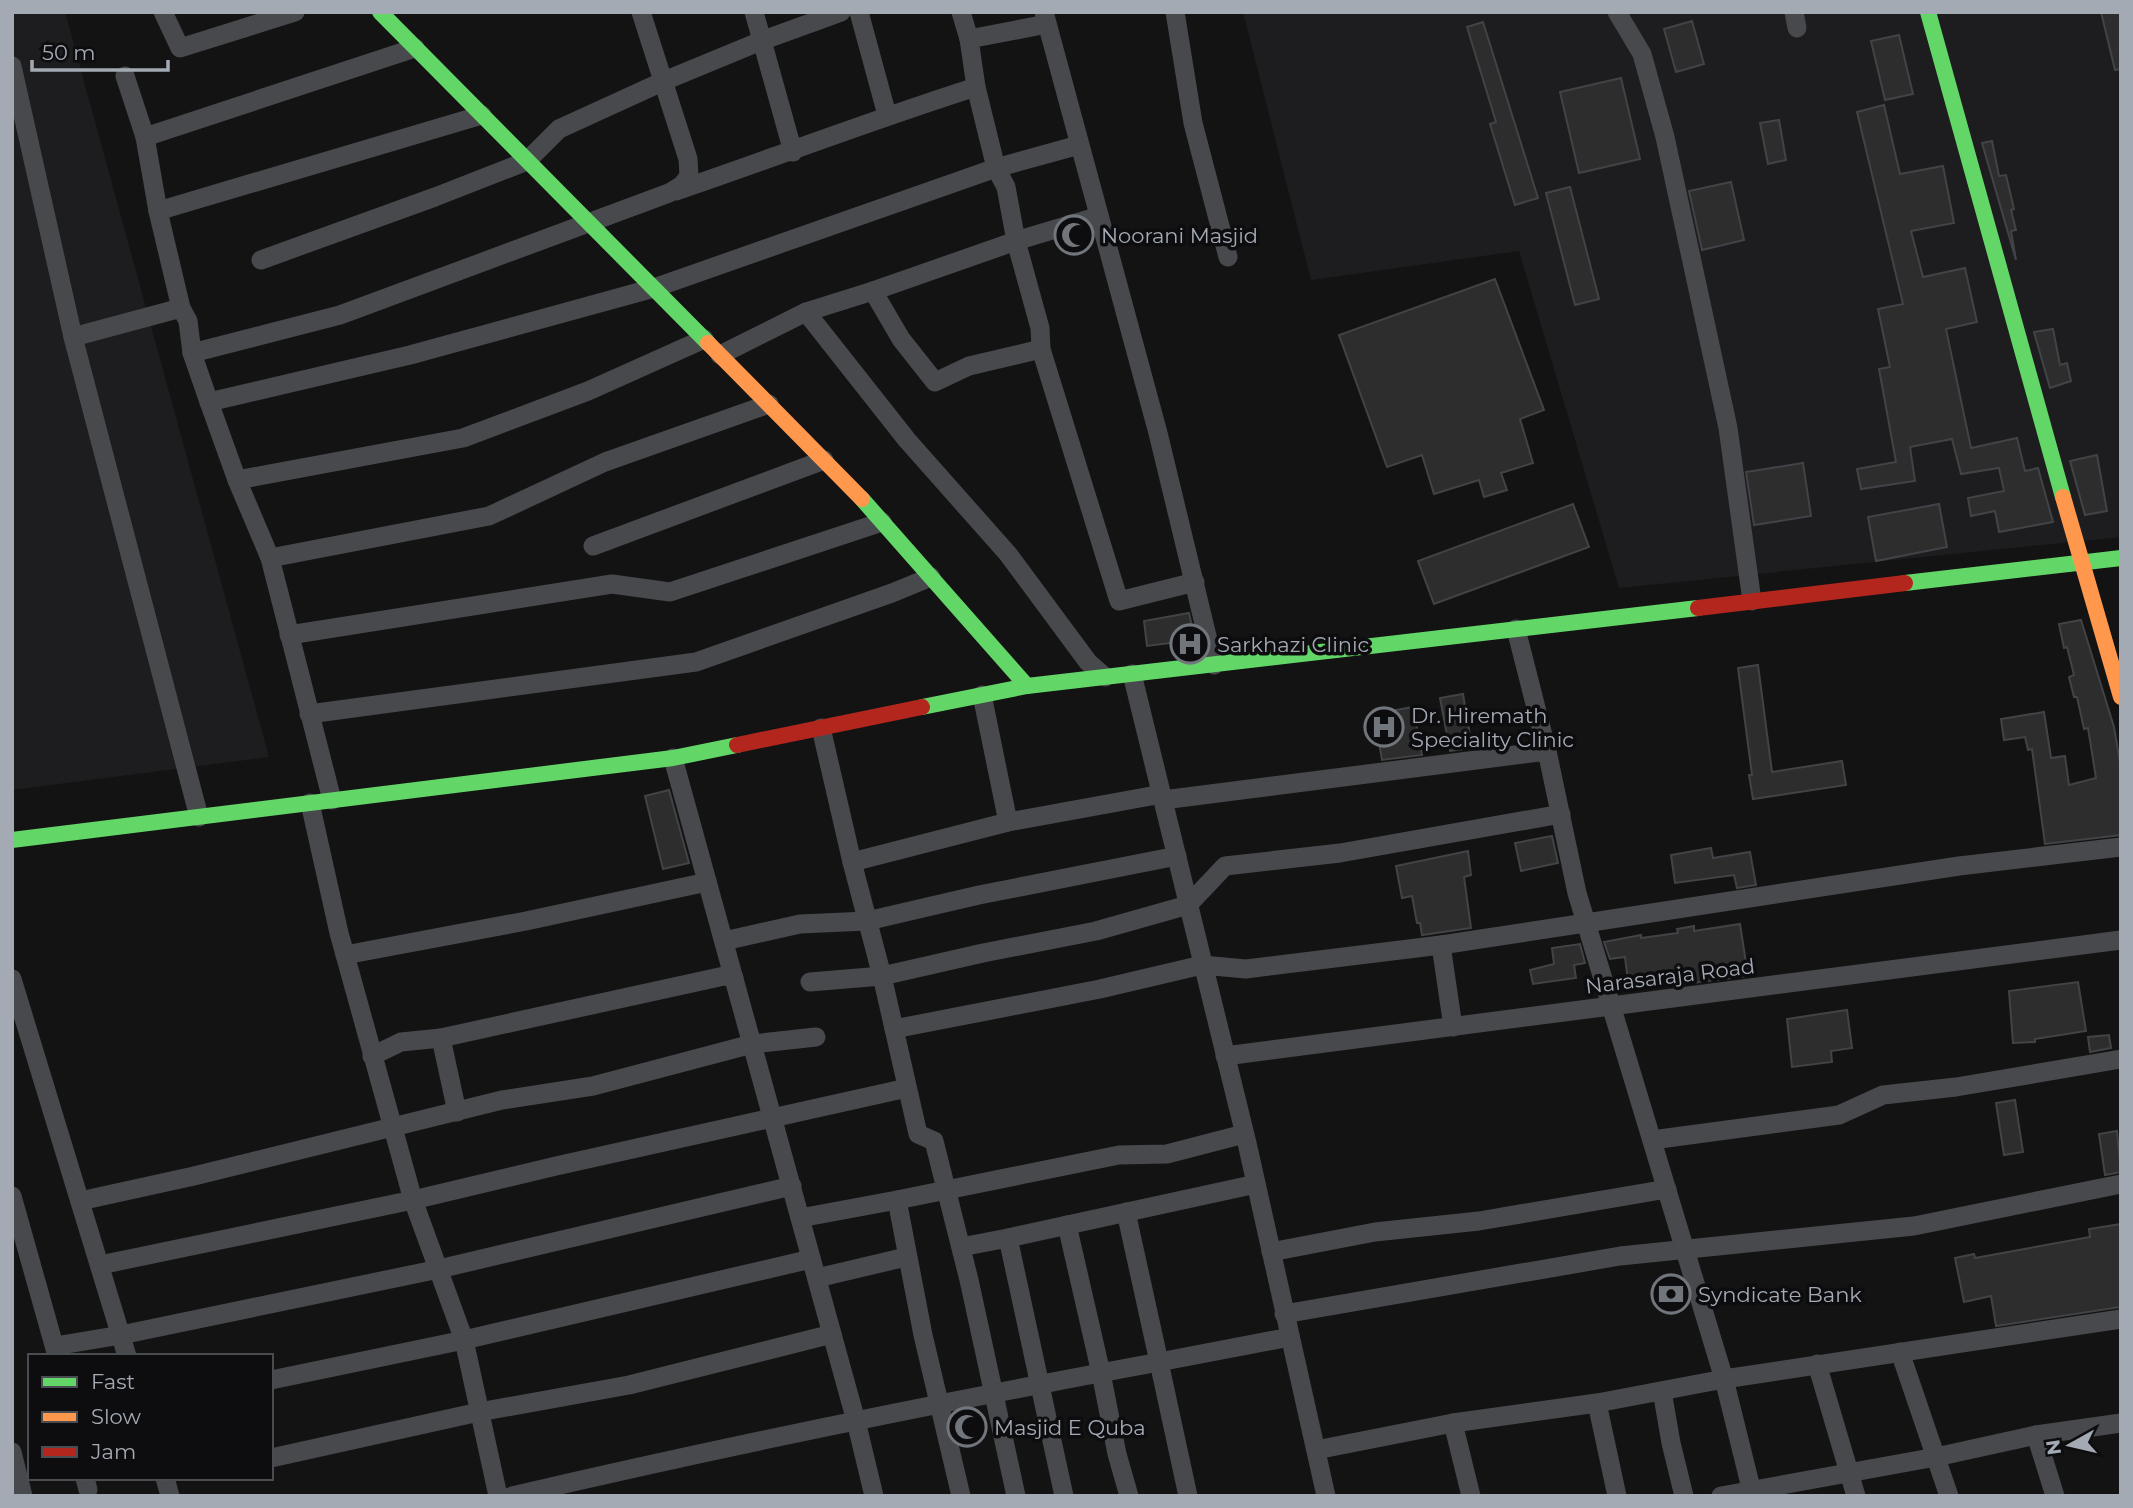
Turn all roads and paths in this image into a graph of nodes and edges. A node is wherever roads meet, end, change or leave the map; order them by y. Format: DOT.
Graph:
graph roads {
  1 [pos="163,12"];
  2 [pos="295,12"];
  3 [pos="380,12"];
  4 [pos="641,12"];
  5 [pos="754,12"];
  6 [pos="841,12"];
  7 [pos="859,12"];
  8 [pos="961,12"];
  9 [pos="1175,12"];
  10 [pos="1617,12"];
  11 [pos="1928,12"];
  12 [pos="1045,18"];
  13 [pos="969,39"];
  14 [pos="761,41"];
  15 [pos="415,48"];
  16 [pos="12,66"];
  17 [pos="125,76"];
  18 [pos="664,81"];
  19 [pos="976,87"];
  20 [pos="482,115"];
  21 [pos="887,115"];
  22 [pos="145,137"];
  23 [pos="1079,145"];
  24 [pos="793,152"];
  25 [pos="527,161"];
  26 [pos="996,168"];
  27 [pos="669,193"];
  28 [pos="158,211"];
  29 [pos="1099,216"];
  30 [pos="589,223"];
  31 [pos="1016,241"];
  32 [pos="1228,257"];
  33 [pos="261,260"];
  34 [pos="654,288"];
  35 [pos="873,291"];
  36 [pos="181,308"];
  37 [pos="806,312"];
  38 [pos="74,337"];
  39 [pos="704,339"];
  40 [pos="1041,349"];
  41 [pos="192,353"];
  42 [pos="720,355"];
  43 [pos="209,402"];
  44 [pos="769,404"];
  45 [pos="824,460"];
  46 [pos="237,480"];
  47 [pos="882,522"];
  48 [pos="593,546"];
  49 [pos="270,558"];
  50 [pos="2121,558"];
  51 [pos="2081,562"];
  52 [pos="931,577"];
  53 [pos="1195,582"];
  54 [pos="1752,601"];
  55 [pos="1516,629"];
  56 [pos="289,635"];
  57 [pos="1214,665"];
  58 [pos="1132,674"];
  59 [pos="1105,677"];
  60 [pos="1027,686"];
  61 [pos="982,695"];
  62 [pos="2121,697"];
  63 [pos="309,714"];
  64 [pos="821,728"];
  65 [pos="1547,751"];
  66 [pos="673,758"];
  67 [pos="1163,797"];
  68 [pos="332,800"];
  69 [pos="310,803"];
  70 [pos="1561,814"];
  71 [pos="200,817"];
  72 [pos="1008,822"];
  73 [pos="12,840"];
  74 [pos="2121,847"];
  75 [pos="1177,856"];
  76 [pos="852,862"];
  77 [pos="707,882"];
  78 [pos="1188,905"];
  79 [pos="867,921"];
  80 [pos="1586,923"];
  81 [pos="2121,940"];
  82 [pos="724,941"];
  83 [pos="1441,945"];
  84 [pos="345,955"];
  85 [pos="1202,965"];
  86 [pos="883,976"];
  87 [pos="734,978"];
  88 [pos="12,979"];
  89 [pos="810,982"];
  90 [pos="1611,1006"];
  91 [pos="1453,1027"];
  92 [pos="894,1029"];
  93 [pos="816,1037"];
  94 [pos="442,1038"];
  95 [pos="752,1044"];
  96 [pos="372,1056"];
  97 [pos="1225,1056"];
  98 [pos="2121,1059"];
  99 [pos="907,1088"];
  100 [pos="457,1112"];
  101 [pos="772,1116"];
  102 [pos="393,1128"];
  103 [pos="1244,1134"];
  104 [pos="1652,1140"];
  105 [pos="2121,1184"];
  106 [pos="1256,1185"];
  107 [pos="792,1186"];
  108 [pos="1667,1189"];
  109 [pos="947,1191"];
  110 [pos="12,1196"];
  111 [pos="413,1200"];
  112 [pos="897,1200"];
  113 [pos="80,1201"];
  114 [pos="1126,1212"];
  115 [pos="800,1218"];
  116 [pos="1068,1225"];
  117 [pos="1008,1238"];
  118 [pos="961,1247"];
  119 [pos="1686,1249"];
  120 [pos="1271,1252"];
  121 [pos="906,1257"];
  122 [pos="100,1265"];
  123 [pos="814,1268"];
  124 [pos="439,1269"];
  125 [pos="1284,1314"];
  126 [pos="2120,1322"];
  127 [pos="832,1334"];
  128 [pos="121,1335"];
  129 [pos="1290,1337"];
  130 [pos="464,1340"];
  131 [pos="56,1351"];
  132 [pos="1900,1352"];
  133 [pos="126,1354"];
  134 [pos="1159,1362"];
  135 [pos="1817,1364"];
  136 [pos="1101,1373"];
  137 [pos="1724,1379"];
  138 [pos="273,1380"];
  139 [pos="1038,1384"];
  140 [pos="1662,1391"];
  141 [pos="993,1392"];
  142 [pos="940,1403"];
  143 [pos="1597,1403"];
  144 [pos="479,1412"];
  145 [pos="856,1420"];
  146 [pos="1453,1423"];
  147 [pos="2121,1423"];
  148 [pos="2036,1435"];
  149 [pos="1316,1450"];
  150 [pos="12,1452"];
  151 [pos="1936,1457"];
  152 [pos="273,1458"];
  153 [pos="1849,1471"];
  154 [pos="1752,1493"];
  155 [pos="23,1496"];
  156 [pos="498,1496"];
  157 [pos="512,1496"];
  158 [pos="874,1496"];
  159 [pos="961,1496"];
  160 [pos="1016,1496"];
  161 [pos="1064,1496"];
  162 [pos="1129,1496"];
  163 [pos="1188,1496"];
  164 [pos="1326,1496"];
  165 [pos="1471,1496"];
  166 [pos="1617,1496"];
  167 [pos="1684,1496"];
  168 [pos="1721,1496"];
  169 [pos="1856,1496"];
  170 [pos="1949,1496"];
  171 [pos="2054,1496"];
  1 -- 2 [label="street"];
  3 -- 15 [label="main road"];
  4 -- 18 [label="street"];
  5 -- 14 [label="street"];
  6 -- 14 [label="street"];
  7 -- 21 [label="street"];
  8 -- 13 [label="street"];
  9 -- 32 [label="street"];
  10 -- 54 [label="street"];
  11 -- 51 [label="main road"];
  12 -- 13 [label="street"];
  12 -- 23 [label="street"];
  13 -- 19 [label="street"];
  14 -- 18 [label="street"];
  14 -- 24 [label="street"];
  15 -- 20 [label="main road"];
  15 -- 22 [label="street"];
  16 -- 38 [label="street"];
  17 -- 22 [label="street"];
  18 -- 25 [label="street"];
  18 -- 27 [label="street"];
  19 -- 21 [label="street"];
  19 -- 26 [label="street"];
  20 -- 25 [label="main road"];
  20 -- 28 [label="street"];
  21 -- 24 [label="street"];
  22 -- 28 [label="street"];
  23 -- 26 [label="street"];
  23 -- 29 [label="street"];
  24 -- 27 [label="street"];
  25 -- 30 [label="main road"];
  25 -- 33 [label="street"];
  26 -- 31 [label="street"];
  26 -- 34 [label="street"];
  27 -- 30 [label="street"];
  28 -- 36 [label="street"];
  29 -- 31 [label="street"];
  29 -- 53 [label="street"];
  30 -- 34 [label="main road"];
  30 -- 41 [label="street"];
  31 -- 35 [label="street"];
  31 -- 40 [label="street"];
  34 -- 39 [label="main road"];
  34 -- 43 [label="street"];
  35 -- 37 [label="street"];
  35 -- 40 [label="street"];
  36 -- 38 [label="street"];
  36 -- 41 [label="street"];
  37 -- 42 [label="street"];
  37 -- 59 [label="street"];
  38 -- 71 [label="street"];
  39 -- 42 [label="main road"];
  39 -- 46 [label="street"];
  40 -- 53 [label="street"];
  41 -- 43 [label="street"];
  42 -- 44 [label="main road"];
  43 -- 46 [label="street"];
  44 -- 45 [label="main road"];
  44 -- 49 [label="street"];
  45 -- 47 [label="main road"];
  45 -- 48 [label="street"];
  46 -- 49 [label="street"];
  47 -- 52 [label="main road"];
  47 -- 56 [label="street"];
  49 -- 56 [label="street"];
  50 -- 51 [label="main road"];
  51 -- 54 [label="main road"];
  51 -- 62 [label="main road"];
  52 -- 60 [label="main road"];
  52 -- 63 [label="street"];
  53 -- 57 [label="street"];
  54 -- 55 [label="main road"];
  55 -- 57 [label="main road"];
  55 -- 65 [label="street"];
  56 -- 63 [label="street"];
  57 -- 58 [label="main road"];
  58 -- 59 [label="main road"];
  58 -- 67 [label="street"];
  59 -- 60 [label="main road"];
  60 -- 61 [label="main road"];
  61 -- 64 [label="main road"];
  61 -- 72 [label="street"];
  63 -- 68 [label="street"];
  64 -- 66 [label="main road"];
  64 -- 76 [label="street"];
  65 -- 67 [label="street"];
  65 -- 70 [label="street"];
  66 -- 68 [label="main road"];
  66 -- 77 [label="street"];
  67 -- 72 [label="street"];
  67 -- 75 [label="street"];
  68 -- 69 [label="main road"];
  69 -- 71 [label="main road"];
  69 -- 84 [label="street"];
  70 -- 78 [label="street"];
  70 -- 80 [label="street"];
  71 -- 73 [label="main road"];
  72 -- 76 [label="street"];
  74 -- 80 [label="street"];
  75 -- 78 [label="street"];
  75 -- 79 [label="street"];
  76 -- 79 [label="street"];
  77 -- 82 [label="street"];
  77 -- 84 [label="street"];
  78 -- 85 [label="street"];
  78 -- 86 [label="street"];
  79 -- 82 [label="street"];
  79 -- 86 [label="street"];
  80 -- 83 [label="street"];
  80 -- 90 [label="street"];
  81 -- 90 [label="street, Narasaraja Road"];
  82 -- 87 [label="street"];
  83 -- 85 [label="street"];
  83 -- 91 [label="street"];
  84 -- 96 [label="street"];
  85 -- 92 [label="street"];
  85 -- 97 [label="street"];
  86 -- 89 [label="street"];
  86 -- 92 [label="street"];
  87 -- 94 [label="street"];
  87 -- 95 [label="street"];
  88 -- 113 [label="street"];
  90 -- 91 [label="street, Narasaraja Road"];
  90 -- 104 [label="street"];
  91 -- 97 [label="street, Narasaraja Road"];
  92 -- 99 [label="street"];
  93 -- 95 [label="street"];
  94 -- 96 [label="street"];
  94 -- 100 [label="street"];
  95 -- 100 [label="street"];
  95 -- 101 [label="street"];
  96 -- 102 [label="street"];
  97 -- 103 [label="street"];
  98 -- 104 [label="street"];
  99 -- 101 [label="street"];
  99 -- 109 [label="street"];
  100 -- 102 [label="street"];
  101 -- 107 [label="street"];
  101 -- 111 [label="street"];
  102 -- 111 [label="street"];
  102 -- 113 [label="street"];
  103 -- 106 [label="street"];
  103 -- 109 [label="street"];
  104 -- 108 [label="street"];
  105 -- 119 [label="street"];
  106 -- 114 [label="street"];
  106 -- 120 [label="street"];
  107 -- 115 [label="street"];
  107 -- 124 [label="street"];
  108 -- 119 [label="street"];
  108 -- 120 [label="street"];
  109 -- 112 [label="street"];
  109 -- 118 [label="street"];
  110 -- 131 [label="street"];
  111 -- 122 [label="street"];
  111 -- 124 [label="street"];
  112 -- 115 [label="street"];
  112 -- 121 [label="street"];
  113 -- 122 [label="street"];
  114 -- 116 [label="street"];
  114 -- 134 [label="street"];
  115 -- 123 [label="street"];
  116 -- 117 [label="street"];
  116 -- 136 [label="street"];
  117 -- 118 [label="street"];
  117 -- 139 [label="street"];
  118 -- 141 [label="street"];
  119 -- 125 [label="street"];
  119 -- 137 [label="street"];
  120 -- 125 [label="street"];
  121 -- 123 [label="street"];
  121 -- 142 [label="street"];
  122 -- 128 [label="street"];
  123 -- 127 [label="street"];
  123 -- 130 [label="street"];
  124 -- 128 [label="street"];
  124 -- 130 [label="street"];
  125 -- 129 [label="street"];
  126 -- 132 [label="street"];
  127 -- 144 [label="street"];
  127 -- 145 [label="street"];
  128 -- 131 [label="street"];
  128 -- 133 [label="street"];
  129 -- 134 [label="street"];
  129 -- 149 [label="street"];
  130 -- 138 [label="street"];
  130 -- 144 [label="street"];
  132 -- 135 [label="street"];
  132 -- 151 [label="street"];
  134 -- 136 [label="street"];
  134 -- 163 [label="street"];
  135 -- 137 [label="street"];
  135 -- 153 [label="street"];
  136 -- 139 [label="street"];
  136 -- 162 [label="street"];
  137 -- 140 [label="street"];
  137 -- 154 [label="street"];
  139 -- 141 [label="street"];
  139 -- 161 [label="street"];
  140 -- 143 [label="street"];
  140 -- 167 [label="street"];
  141 -- 142 [label="street"];
  141 -- 160 [label="street"];
  142 -- 145 [label="street"];
  142 -- 159 [label="street"];
  143 -- 146 [label="street"];
  143 -- 166 [label="street"];
  144 -- 152 [label="street"];
  144 -- 156 [label="street"];
  145 -- 157 [label="street"];
  145 -- 158 [label="street"];
  146 -- 149 [label="street"];
  146 -- 165 [label="street"];
  147 -- 148 [label="street"];
  148 -- 151 [label="street"];
  148 -- 171 [label="street"];
  149 -- 164 [label="street"];
  150 -- 155 [label="street"];
  151 -- 153 [label="street"];
  151 -- 170 [label="street"];
  153 -- 154 [label="street"];
  153 -- 169 [label="street"];
  154 -- 168 [label="street"];
}
